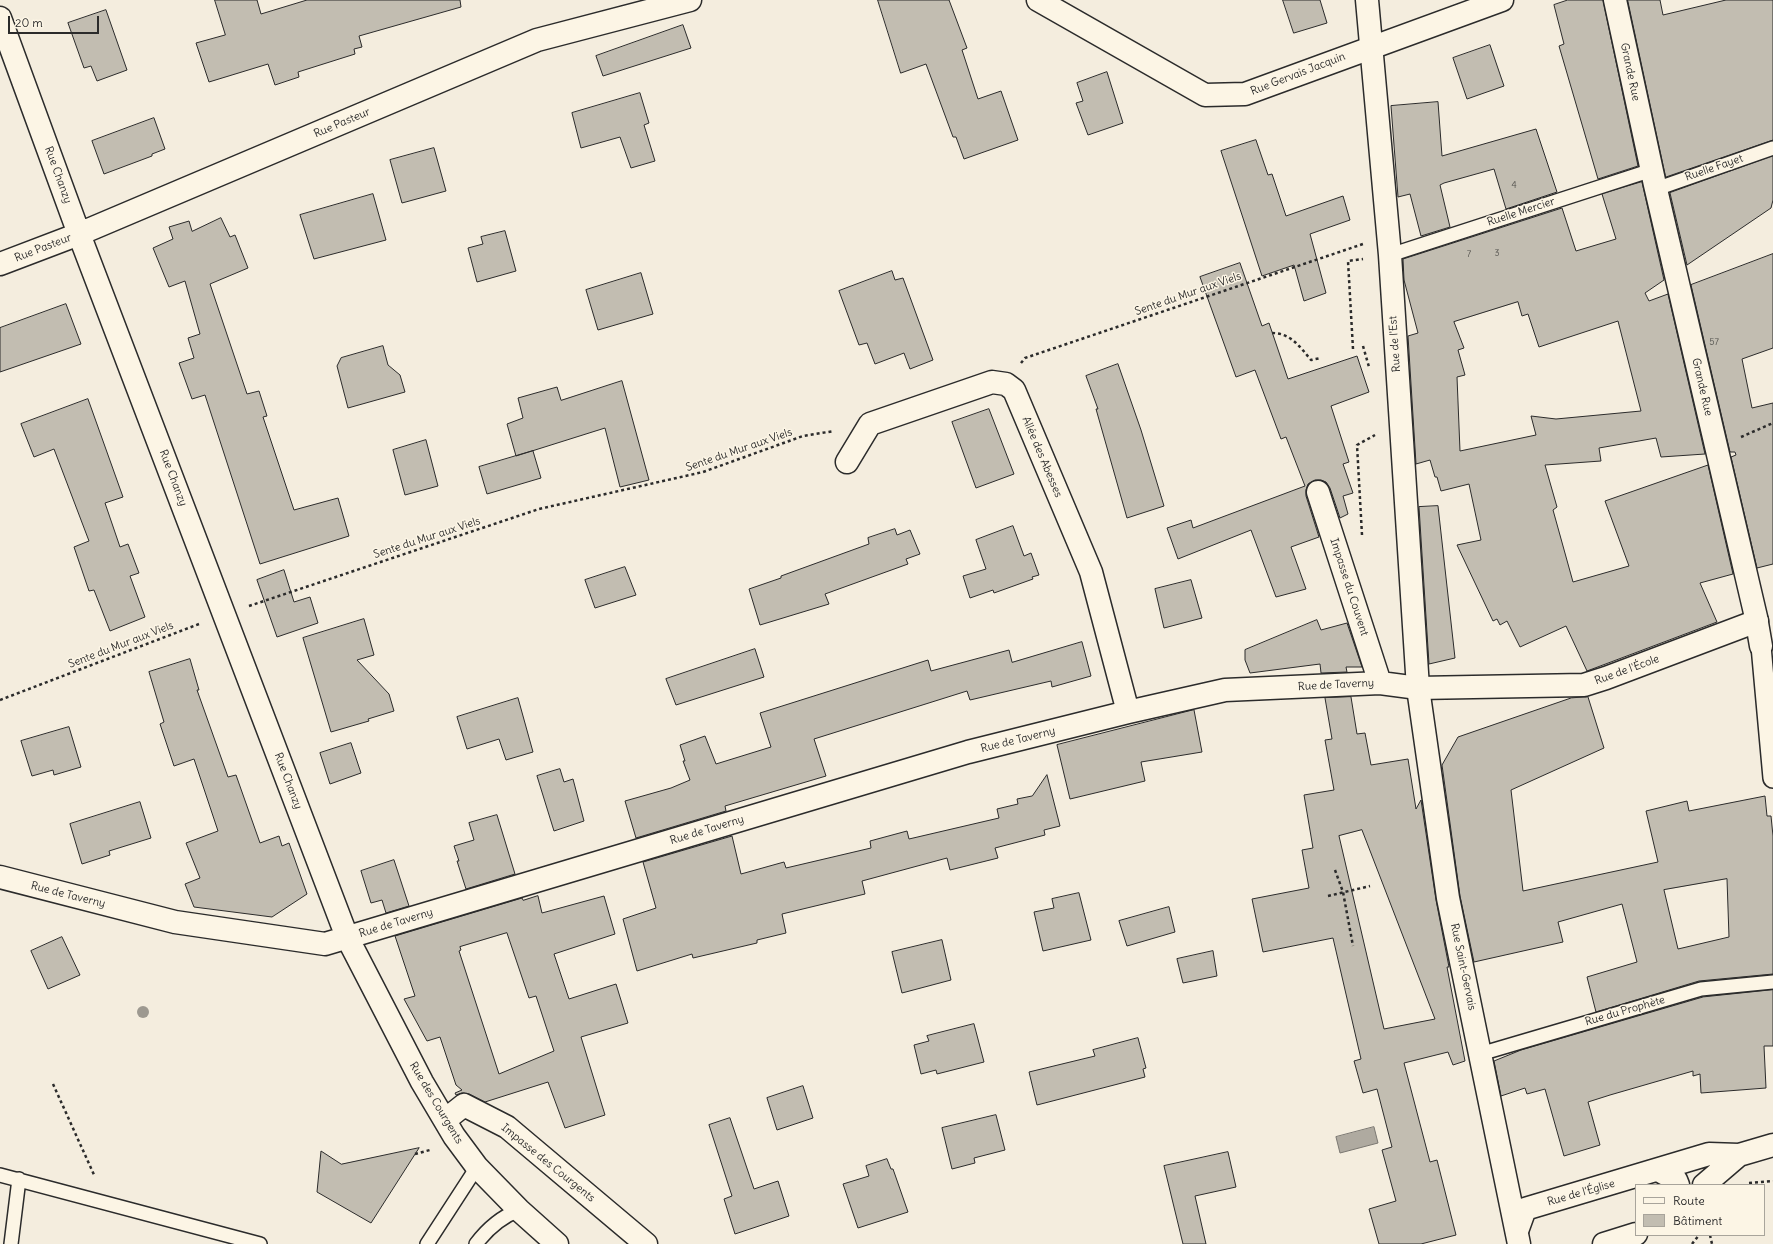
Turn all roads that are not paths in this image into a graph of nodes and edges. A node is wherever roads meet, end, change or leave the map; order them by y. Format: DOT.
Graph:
graph roads {
  1 [pos="690,0"];
  2 [pos="1038,0"];
  3 [pos="1367,0"];
  4 [pos="1502,0"];
  5 [pos="1615,0"];
  6 [pos="0,18"];
  7 [pos="1362,50"];
  8 [pos="1773,148"];
  9 [pos="1654,179"];
  10 [pos="79,234"];
  11 [pos="1389,245"];
  12 [pos="0,264"];
  13 [pos="848,462"];
  14 [pos="1318,492"];
  15 [pos="1748,625"];
  16 [pos="1767,645"];
  17 [pos="1380,683"];
  18 [pos="1418,688"];
  19 [pos="1128,712"];
  20 [pos="1773,778"];
  21 [pos="0,877"];
  22 [pos="347,937"];
  23 [pos="1773,982"];
  24 [pos="1480,1054"];
  25 [pos="445,1120"];
  26 [pos="1773,1145"];
  27 [pos="1739,1155"];
  28 [pos="477,1167"];
  29 [pos="1658,1170"];
  30 [pos="0,1175"];
  31 [pos="19,1179"];
  32 [pos="1678,1184"];
  33 [pos="1705,1184"];
  34 [pos="519,1210"];
  35 [pos="1635,1234"];
  36 [pos="1518,1237"];
  37 [pos="10,1244"];
  38 [pos="260,1244"];
  39 [pos="427,1244"];
  40 [pos="476,1244"];
  41 [pos="557,1244"];
  42 [pos="646,1244"];
  43 [pos="1604,1244"];
  1 -- 10 [label="street, Rue Pasteur"];
  2 -- 7 [label="street, Rue Gervais Jacquin"];
  3 -- 7 [label="street, Rue de l'Est"];
  4 -- 7 [label="street, Rue Gervais Jacquin"];
  5 -- 9 [label="street, Grande Rue"];
  6 -- 10 [label="street, Rue Chanzy"];
  7 -- 11 [label="street, Rue de l'Est"];
  8 -- 9 [label="lane, Ruelle Fayet"];
  9 -- 11 [label="lane, Ruelle Mercier"];
  9 -- 15 [label="street, Grande Rue"];
  10 -- 12 [label="street, Rue Pasteur"];
  10 -- 22 [label="street, Rue Chanzy"];
  11 -- 18 [label="street, Rue de l'Est"];
  13 -- 19 [label="street, Allée des Abesses"];
  14 -- 17 [label="street, Impasse du Couvent"];
  15 -- 16 [label="street, Grande Rue"];
  15 -- 18 [label="street, Rue de l'École"];
  16 -- 20 [label="street, Grande Rue"];
  17 -- 18 [label="street, Rue de Taverny"];
  17 -- 19 [label="street, Rue de Taverny"];
  18 -- 24 [label="street, Rue Saint-Gervais"];
  19 -- 22 [label="street, Rue de Taverny"];
  21 -- 22 [label="street, Rue de Taverny"];
  22 -- 25 [label="street, Rue des Courgents"];
  23 -- 24 [label="lane, Rue du Prophète"];
  24 -- 36 [label="street, Rue Saint-Gervais"];
  25 -- 28 [label="street, Rue des Courgents"];
  25 -- 42 [label="street, Impasse des Courgents"];
  26 -- 27 [label="street, Rue de l'Église"];
  27 -- 29 [label="street, Rue de l'Église"];
  27 -- 33 [label="street, Rue de l'Église"];
  28 -- 34 [label="street, Rue des Courgents"];
  28 -- 39 [label="lane"];
  29 -- 32 [label="street"];
  29 -- 36 [label="street, Rue de l'Église"];
  30 -- 31 [label="lane"];
  31 -- 37 [label="lane"];
  31 -- 38 [label="lane"];
  34 -- 40 [label="lane"];
  34 -- 41 [label="street, Rue des Courgents"];
  35 -- 43 [label="street"];
}
